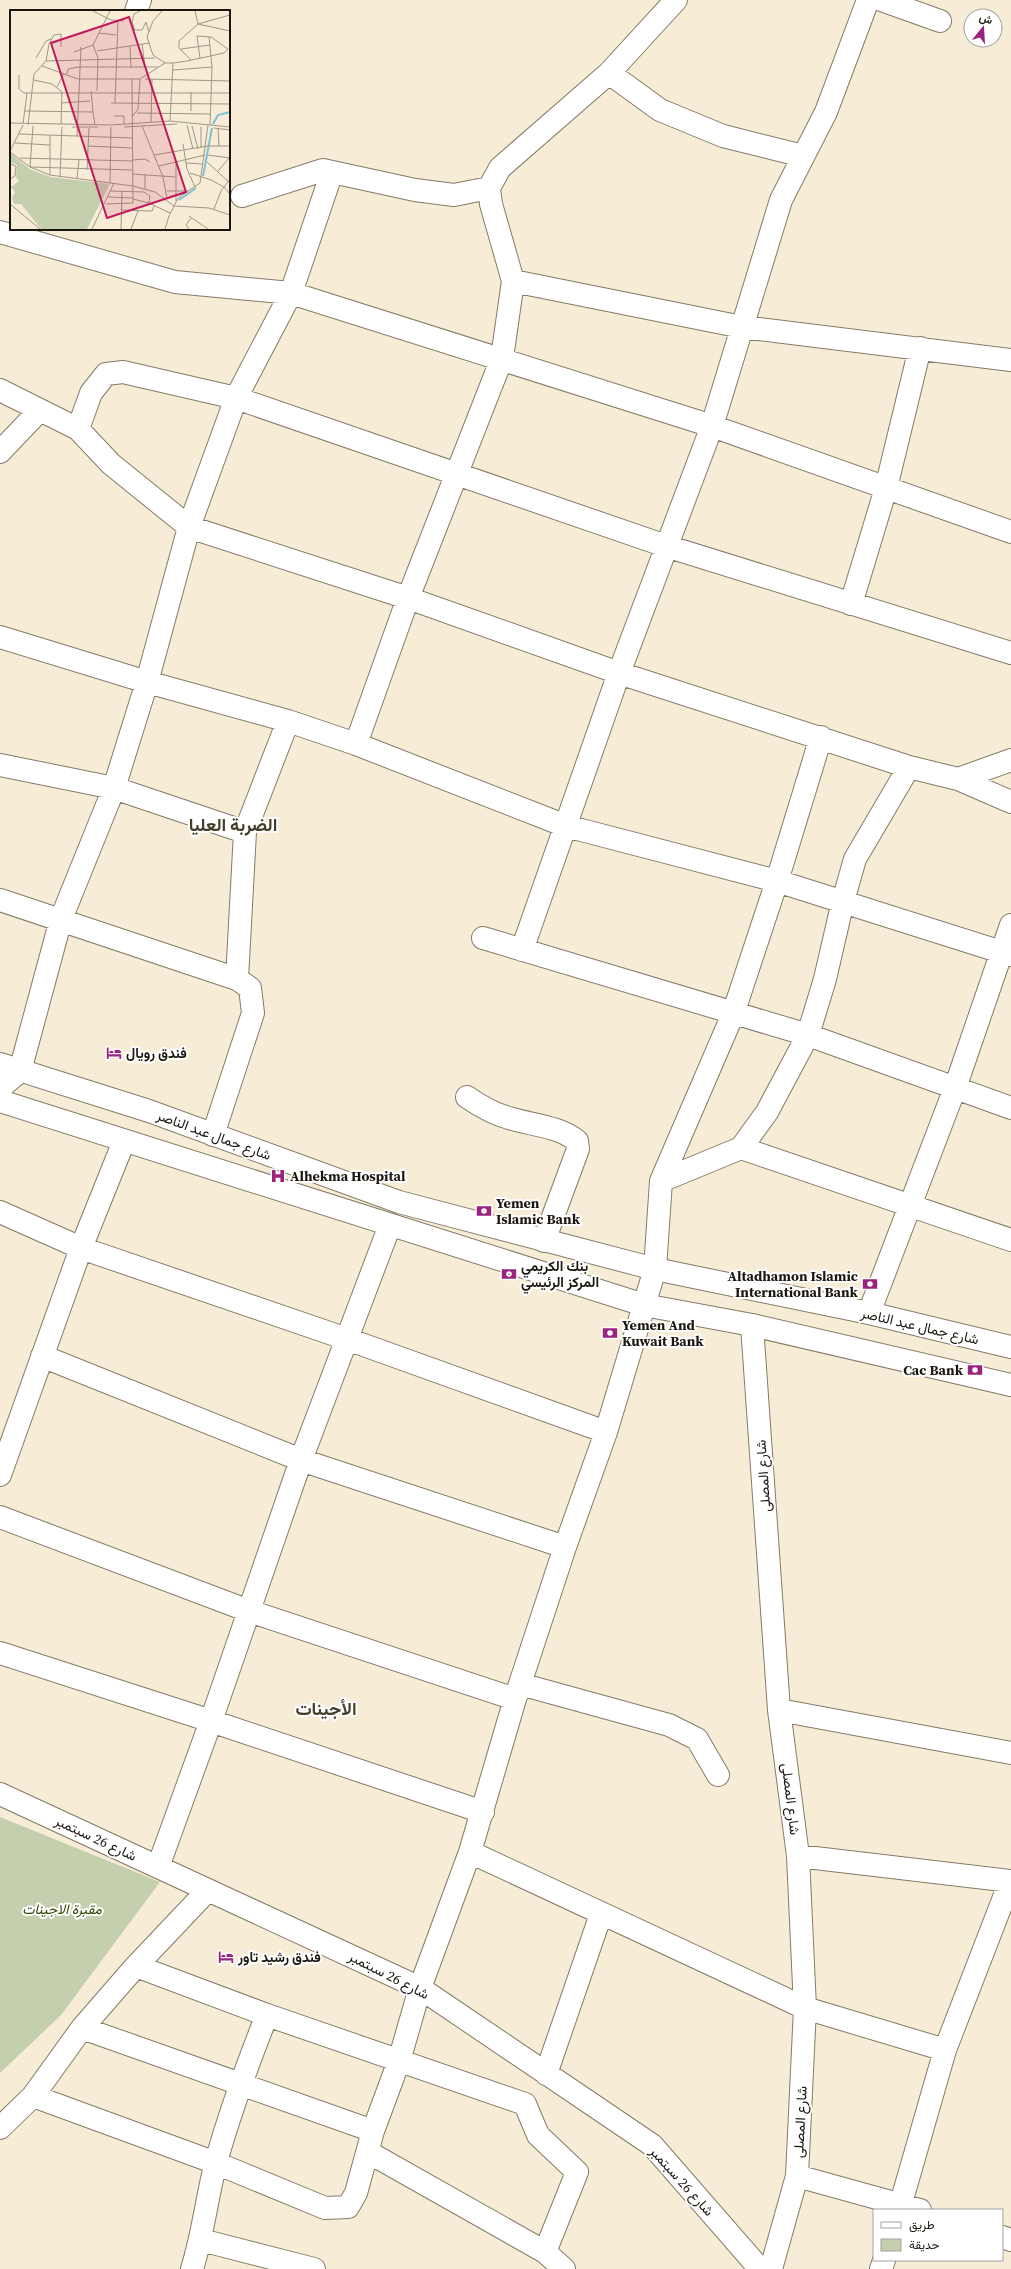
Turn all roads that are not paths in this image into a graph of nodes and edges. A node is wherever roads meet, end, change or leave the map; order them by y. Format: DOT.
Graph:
graph roads {
  1 [pos="140,0"];
  2 [pos="676,0"];
  3 [pos="868,0"];
  4 [pos="881,0"];
  5 [pos="136,10"];
  6 [pos="940,21"];
  7 [pos="610,73"];
  8 [pos="803,156"];
  9 [pos="332,172"];
  10 [pos="489,188"];
  11 [pos="242,196"];
  12 [pos="0,232"];
  13 [pos="513,281"];
  14 [pos="291,293"];
  15 [pos="742,327"];
  16 [pos="920,348"];
  17 [pos="502,358"];
  18 [pos="1011,360"];
  19 [pos="0,390"];
  20 [pos="236,398"];
  21 [pos="40,410"];
  22 [pos="712,426"];
  23 [pos="78,429"];
  24 [pos="0,452"];
  25 [pos="457,475"];
  26 [pos="886,488"];
  27 [pos="189,527"];
  28 [pos="1011,532"];
  29 [pos="666,546"];
  30 [pos="408,598"];
  31 [pos="852,604"];
  32 [pos="0,637"];
  33 [pos="1011,653"];
  34 [pos="619,673"];
  35 [pos="147,682"];
  36 [pos="288,721"];
  37 [pos="821,737"];
  38 [pos="356,744"];
  39 [pos="1011,760"];
  40 [pos="0,765"];
  41 [pos="909,767"];
  42 [pos="958,778"];
  43 [pos="114,788"];
  44 [pos="1011,802"];
  45 [pos="566,826"];
  46 [pos="245,832"];
  47 [pos="777,881"];
  48 [pos="0,900"];
  49 [pos="843,901"];
  50 [pos="61,919"];
  51 [pos="1011,925"];
  52 [pos="483,938"];
  53 [pos="522,950"];
  54 [pos="1006,953"];
  55 [pos="237,979"];
  56 [pos="732,1014"];
  57 [pos="808,1035"];
  58 [pos="10,1068"];
  59 [pos="0,1088"];
  60 [pos="955,1088"];
  61 [pos="467,1097"];
  62 [pos="0,1101"];
  63 [pos="1011,1108"];
  64 [pos="213,1135"];
  65 [pos="124,1141"];
  66 [pos="741,1148"];
  67 [pos="661,1181"];
  68 [pos="910,1205"];
  69 [pos="0,1212"];
  70 [pos="390,1225"];
  71 [pos="1011,1240"];
  72 [pos="544,1241"];
  73 [pos="81,1248"];
  74 [pos="655,1269"];
  75 [pos="644,1305"];
  76 [pos="869,1313"];
  77 [pos="752,1325"];
  78 [pos="347,1339"];
  79 [pos="1011,1347"];
  80 [pos="42,1356"];
  81 [pos="1011,1385"];
  82 [pos="606,1432"];
  83 [pos="300,1460"];
  84 [pos="0,1475"];
  85 [pos="0,1517"];
  86 [pos="565,1546"];
  87 [pos="249,1611"];
  88 [pos="0,1653"];
  89 [pos="517,1692"];
  90 [pos="779,1710"];
  91 [pos="211,1721"];
  92 [pos="1011,1753"];
  93 [pos="718,1775"];
  94 [pos="0,1794"];
  95 [pos="483,1812"];
  96 [pos="470,1852"];
  97 [pos="798,1856"];
  98 [pos="158,1867"];
  99 [pos="1010,1881"];
  100 [pos="208,1890"];
  101 [pos="601,1914"];
  102 [pos="136,1966"];
  103 [pos="420,1988"];
  104 [pos="805,2008"];
  105 [pos="267,2015"];
  106 [pos="82,2028"];
  107 [pos="945,2050"];
  108 [pos="399,2061"];
  109 [pos="546,2074"];
  110 [pos="240,2084"];
  111 [pos="32,2096"];
  112 [pos="0,2128"];
  113 [pos="373,2131"];
  114 [pos="368,2152"];
  115 [pos="216,2163"];
  116 [pos="797,2176"];
  117 [pos="907,2208"];
  118 [pos="201,2240"];
  119 [pos="545,2252"];
  120 [pos="192,2269"];
  121 [pos="314,2269"];
  122 [pos="564,2269"];
  123 [pos="760,2269"];
  124 [pos="771,2269"];
  1 -- 5 [label="street"];
  2 -- 7 [label="street"];
  3 -- 8 [label="street"];
  4 -- 6 [label="street"];
  7 -- 8 [label="street"];
  7 -- 10 [label="street"];
  8 -- 15 [label="street"];
  9 -- 10 [label="street"];
  9 -- 11 [label="street"];
  9 -- 14 [label="street"];
  10 -- 13 [label="street"];
  12 -- 14 [label="street"];
  13 -- 15 [label="street"];
  13 -- 17 [label="street"];
  14 -- 17 [label="street"];
  14 -- 20 [label="street"];
  15 -- 16 [label="street"];
  15 -- 22 [label="street"];
  16 -- 18 [label="street"];
  16 -- 26 [label="street"];
  17 -- 22 [label="street"];
  17 -- 25 [label="street"];
  19 -- 21 [label="street"];
  20 -- 23 [label="street"];
  20 -- 25 [label="street"];
  20 -- 27 [label="street"];
  21 -- 23 [label="street"];
  21 -- 24 [label="street"];
  22 -- 26 [label="street"];
  22 -- 29 [label="street"];
  23 -- 27 [label="street"];
  25 -- 29 [label="street"];
  25 -- 30 [label="street"];
  26 -- 28 [label="street"];
  26 -- 31 [label="street"];
  27 -- 30 [label="street"];
  27 -- 35 [label="street"];
  29 -- 31 [label="street"];
  29 -- 34 [label="street"];
  30 -- 34 [label="street"];
  30 -- 38 [label="street"];
  31 -- 33 [label="street"];
  32 -- 35 [label="street"];
  34 -- 37 [label="street"];
  34 -- 45 [label="street"];
  35 -- 36 [label="street"];
  35 -- 43 [label="street"];
  36 -- 38 [label="street"];
  36 -- 46 [label="street"];
  37 -- 41 [label="street"];
  37 -- 47 [label="street"];
  38 -- 45 [label="street"];
  39 -- 42 [label="street"];
  40 -- 43 [label="street"];
  41 -- 42 [label="street"];
  41 -- 49 [label="street"];
  42 -- 44 [label="street"];
  43 -- 46 [label="street"];
  43 -- 50 [label="street"];
  45 -- 47 [label="street"];
  45 -- 53 [label="street"];
  46 -- 55 [label="street"];
  47 -- 49 [label="street"];
  47 -- 56 [label="street"];
  48 -- 50 [label="street"];
  49 -- 54 [label="street"];
  49 -- 57 [label="street"];
  50 -- 55 [label="street"];
  50 -- 58 [label="street"];
  51 -- 54 [label="street"];
  52 -- 53 [label="street"];
  53 -- 56 [label="street"];
  54 -- 60 [label="street"];
  55 -- 64 [label="street"];
  56 -- 57 [label="street"];
  56 -- 67 [label="street"];
  57 -- 60 [label="street"];
  57 -- 66 [label="street"];
  58 -- 59 [label="street"];
  58 -- 64 [label="street, شارع جمال عبد الناصر"];
  60 -- 63 [label="street"];
  60 -- 68 [label="street"];
  61 -- 72 [label="street"];
  62 -- 65 [label="street"];
  64 -- 72 [label="street, شارع جمال عبد الناصر"];
  65 -- 70 [label="street"];
  65 -- 73 [label="street"];
  66 -- 67 [label="street"];
  66 -- 68 [label="street"];
  67 -- 74 [label="street"];
  68 -- 71 [label="street"];
  68 -- 76 [label="street"];
  69 -- 73 [label="street"];
  70 -- 75 [label="street"];
  70 -- 78 [label="street"];
  72 -- 74 [label="street, شارع جمال عبد الناصر"];
  73 -- 78 [label="street"];
  73 -- 80 [label="street"];
  74 -- 75 [label="street"];
  74 -- 76 [label="street, شارع جمال عبد الناصر"];
  75 -- 77 [label="street"];
  75 -- 82 [label="street"];
  76 -- 79 [label="street, شارع جمال عبد الناصر"];
  77 -- 81 [label="street"];
  77 -- 90 [label="street, شارع المصلى"];
  78 -- 82 [label="street"];
  78 -- 83 [label="street"];
  80 -- 83 [label="street"];
  80 -- 84 [label="street"];
  82 -- 86 [label="street"];
  83 -- 86 [label="street"];
  83 -- 87 [label="street"];
  85 -- 87 [label="street"];
  86 -- 89 [label="street"];
  87 -- 89 [label="street"];
  87 -- 91 [label="street"];
  88 -- 91 [label="street"];
  89 -- 93 [label="street"];
  89 -- 95 [label="street"];
  90 -- 92 [label="street"];
  90 -- 97 [label="street, شارع المصلى"];
  91 -- 95 [label="street"];
  91 -- 98 [label="street"];
  94 -- 98 [label="street, شارع 26 سبتمبر"];
  95 -- 96 [label="street"];
  96 -- 101 [label="street"];
  96 -- 103 [label="street"];
  97 -- 99 [label="street"];
  97 -- 104 [label="street, شارع المصلى"];
  98 -- 100 [label="street, شارع 26 سبتمبر"];
  99 -- 107 [label="street"];
  100 -- 102 [label="street"];
  100 -- 103 [label="street, شارع 26 سبتمبر"];
  101 -- 104 [label="street"];
  101 -- 109 [label="street"];
  102 -- 105 [label="street"];
  102 -- 106 [label="street"];
  103 -- 108 [label="street"];
  103 -- 109 [label="street, شارع 26 سبتمبر"];
  104 -- 107 [label="street"];
  104 -- 116 [label="street, شارع المصلى"];
  105 -- 108 [label="street"];
  105 -- 110 [label="street"];
  106 -- 110 [label="street"];
  106 -- 111 [label="street"];
  107 -- 117 [label="street"];
  108 -- 113 [label="street"];
  108 -- 119 [label="street"];
  109 -- 123 [label="street, شارع 26 سبتمبر"];
  110 -- 113 [label="street"];
  110 -- 115 [label="street"];
  111 -- 112 [label="street"];
  111 -- 115 [label="street"];
  113 -- 114 [label="street"];
  114 -- 115 [label="street"];
  114 -- 119 [label="street"];
  115 -- 118 [label="street"];
  116 -- 117 [label="street"];
  116 -- 124 [label="street, شارع المصلى"];
  118 -- 120 [label="street"];
  118 -- 121 [label="street"];
  119 -- 122 [label="street"];
}
